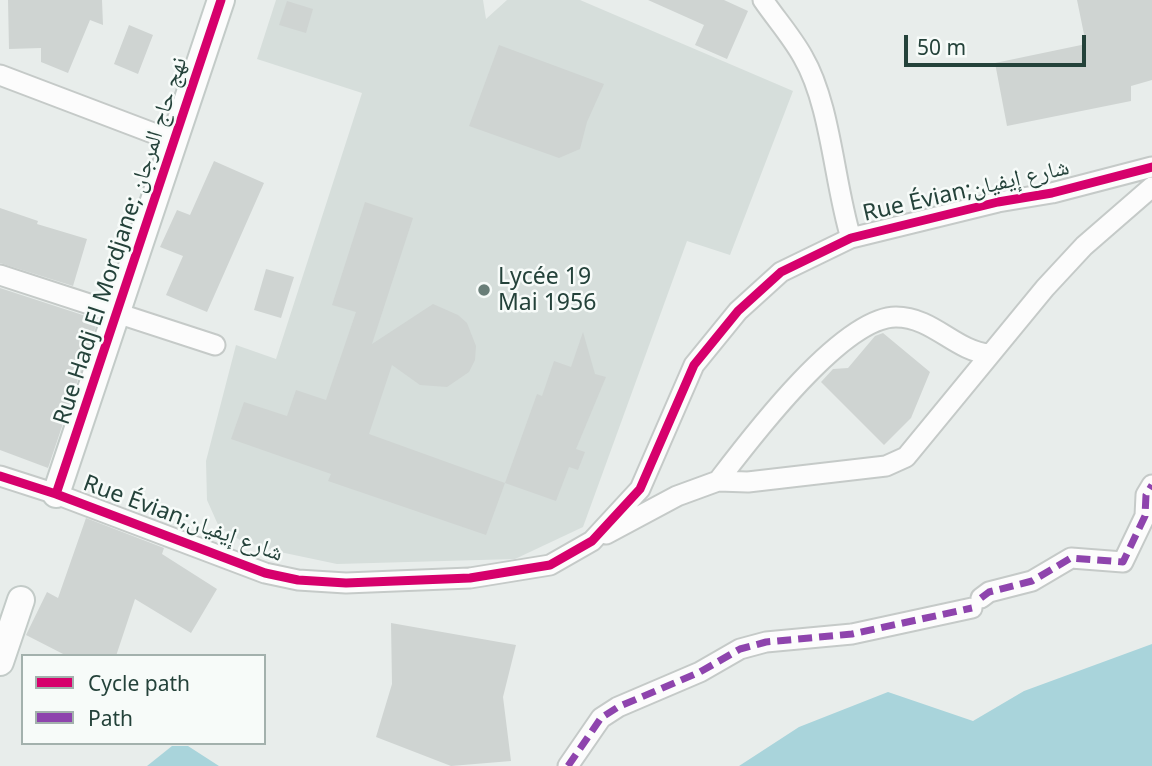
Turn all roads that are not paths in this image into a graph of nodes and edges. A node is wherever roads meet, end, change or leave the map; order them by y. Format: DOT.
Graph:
graph roads {
  1 [pos="221,0"];
  2 [pos="763,0"];
  3 [pos="0,75"];
  4 [pos="174,141"];
  5 [pos="1152,167"];
  6 [pos="1152,187"];
  7 [pos="851,238"];
  8 [pos="0,275"];
  9 [pos="116,313"];
  10 [pos="215,345"];
  11 [pos="989,354"];
  12 [pos="0,476"];
  13 [pos="719,481"];
  14 [pos="1152,485"];
  15 [pos="57,494"];
  16 [pos="592,541"];
  17 [pos="21,600"];
  18 [pos="0,661"];
  19 [pos="568,766"];
  1 -- 4 [label="street, Rue Hadj El Mordjane; نهج حاج المرجان"];
  2 -- 7 [label="street, Rue Évian;شارع إيفيان"];
  3 -- 4 [label="street"];
  4 -- 9 [label="street, Rue Hadj El Mordjane; نهج حاج المرجان"];
  5 -- 7 [label="street, Rue Évian;شارع إيفيان"];
  6 -- 11 [label="street, Rue Évian;شارع إيفيان"];
  7 -- 16 [label="street, Rue Évian;شارع إيفيان"];
  8 -- 9 [label="street"];
  9 -- 10 [label="street"];
  9 -- 15 [label="street, Rue Hadj El Mordjane; نهج حاج المرجان"];
  11 -- 13 [label="street, Rue Évian;شارع إيفيان"];
  11 -- 13 [label="street"];
  12 -- 15 [label="street, Rue Évian;شارع إيفيان"];
  13 -- 16 [label="street, Rue Évian;شارع إيفيان"];
  14 -- 19 [label="street"];
  15 -- 16 [label="street, Rue Évian;شارع إيفيان"];
  17 -- 18 [label="street"];
}
